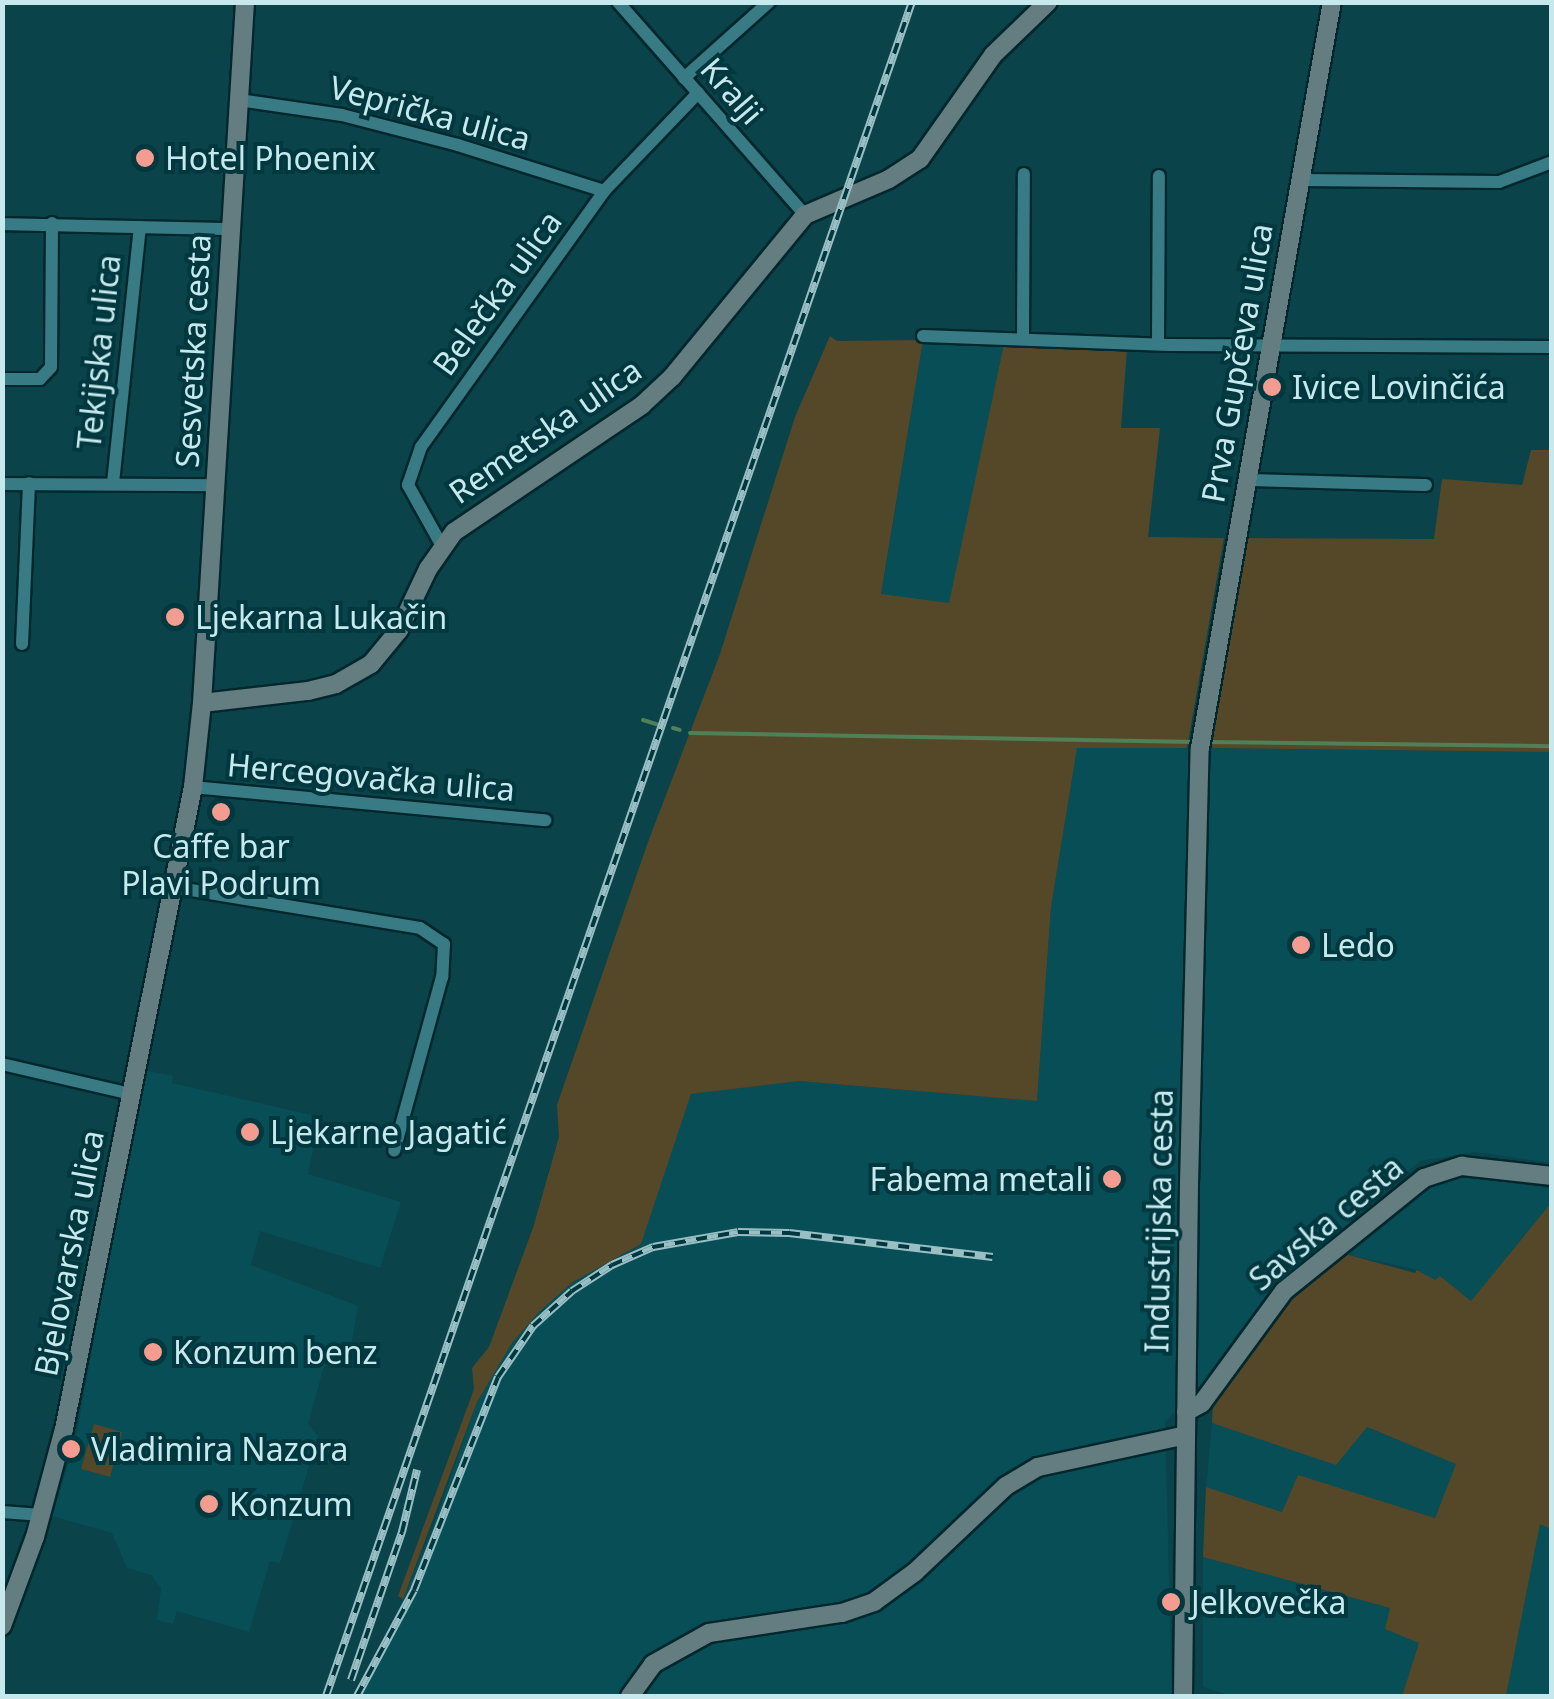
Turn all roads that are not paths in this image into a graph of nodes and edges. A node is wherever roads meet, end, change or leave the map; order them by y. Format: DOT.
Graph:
graph roads {
  1 [pos="245,2"];
  2 [pos="618,2"];
  3 [pos="769,2"];
  4 [pos="1048,2"];
  5 [pos="1332,2"];
  6 [pos="684,78"];
  7 [pos="698,93"];
  8 [pos="239,100"];
  9 [pos="1552,162"];
  10 [pos="1024,174"];
  11 [pos="1158,176"];
  12 [pos="1302,180"];
  13 [pos="604,191"];
  14 [pos="805,215"];
  15 [pos="52,223"];
  16 [pos="2,224"];
  17 [pos="140,227"];
  18 [pos="230,229"];
  19 [pos="923,336"];
  20 [pos="1023,338"];
  21 [pos="1158,344"];
  22 [pos="1271,345"];
  23 [pos="1552,346"];
  24 [pos="2,380"];
  25 [pos="1247,480"];
  26 [pos="2,484"];
  27 [pos="28,484"];
  28 [pos="113,484"];
  29 [pos="215,485"];
  30 [pos="1426,485"];
  31 [pos="442,546"];
  32 [pos="22,644"];
  33 [pos="202,703"];
  34 [pos="1201,741"];
  35 [pos="193,787"];
  36 [pos="544,820"];
  37 [pos="172,887"];
  38 [pos="2,1064"];
  39 [pos="123,1092"];
  40 [pos="394,1151"];
  41 [pos="1552,1176"];
  42 [pos="1186,1412"];
  43 [pos="1186,1434"];
  44 [pos="2,1512"];
  45 [pos="42,1515"];
  46 [pos="2,1626"];
  47 [pos="630,1696"];
  48 [pos="1183,1696"];
  1 -- 8 [label="street, Sesvetska cesta"];
  2 -- 6 [label="street, Kralji"];
  3 -- 6 [label="street"];
  4 -- 14 [label="street"];
  5 -- 12 [label="street, Prva Gupčeva ulica"];
  6 -- 7 [label="street, Kralji"];
  7 -- 13 [label="street, Belečka ulica"];
  7 -- 14 [label="street, Kralji"];
  8 -- 13 [label="street, Veprička ulica"];
  8 -- 18 [label="street, Sesvetska cesta"];
  9 -- 12 [label="street"];
  10 -- 20 [label="street"];
  11 -- 21 [label="street"];
  12 -- 22 [label="street, Prva Gupčeva ulica"];
  13 -- 31 [label="street, Belečka ulica"];
  14 -- 31 [label="street, Remetska ulica"];
  15 -- 16 [label="street"];
  15 -- 17 [label="street"];
  15 -- 24 [label="street"];
  17 -- 18 [label="street"];
  17 -- 28 [label="street, Tekijska ulica"];
  18 -- 29 [label="street, Sesvetska cesta"];
  19 -- 20 [label="street"];
  20 -- 21 [label="street"];
  21 -- 22 [label="street"];
  22 -- 23 [label="street"];
  22 -- 25 [label="street, Prva Gupčeva ulica"];
  25 -- 30 [label="street"];
  25 -- 34 [label="street, Prva Gupčeva ulica"];
  26 -- 27 [label="street, Tekijska ulica"];
  27 -- 28 [label="street, Tekijska ulica"];
  27 -- 32 [label="street"];
  28 -- 29 [label="street, Tekijska ulica"];
  29 -- 33 [label="street, Sesvetska cesta"];
  31 -- 33 [label="street, Remetska ulica"];
  33 -- 35 [label="street, Bjelovarska ulica"];
  34 -- 42 [label="street, Industrijska cesta"];
  35 -- 36 [label="street, Hercegovačka ulica"];
  35 -- 37 [label="street, Bjelovarska ulica"];
  37 -- 39 [label="street, Bjelovarska ulica"];
  37 -- 40 [label="street"];
  38 -- 39 [label="street"];
  39 -- 45 [label="street, Bjelovarska ulica"];
  41 -- 42 [label="street, Savska cesta"];
  42 -- 43 [label="street, Industrijska cesta"];
  43 -- 47 [label="street"];
  43 -- 48 [label="street, Industrijska cesta"];
  44 -- 45 [label="street"];
  45 -- 46 [label="street, Bjelovarska ulica"];
}
